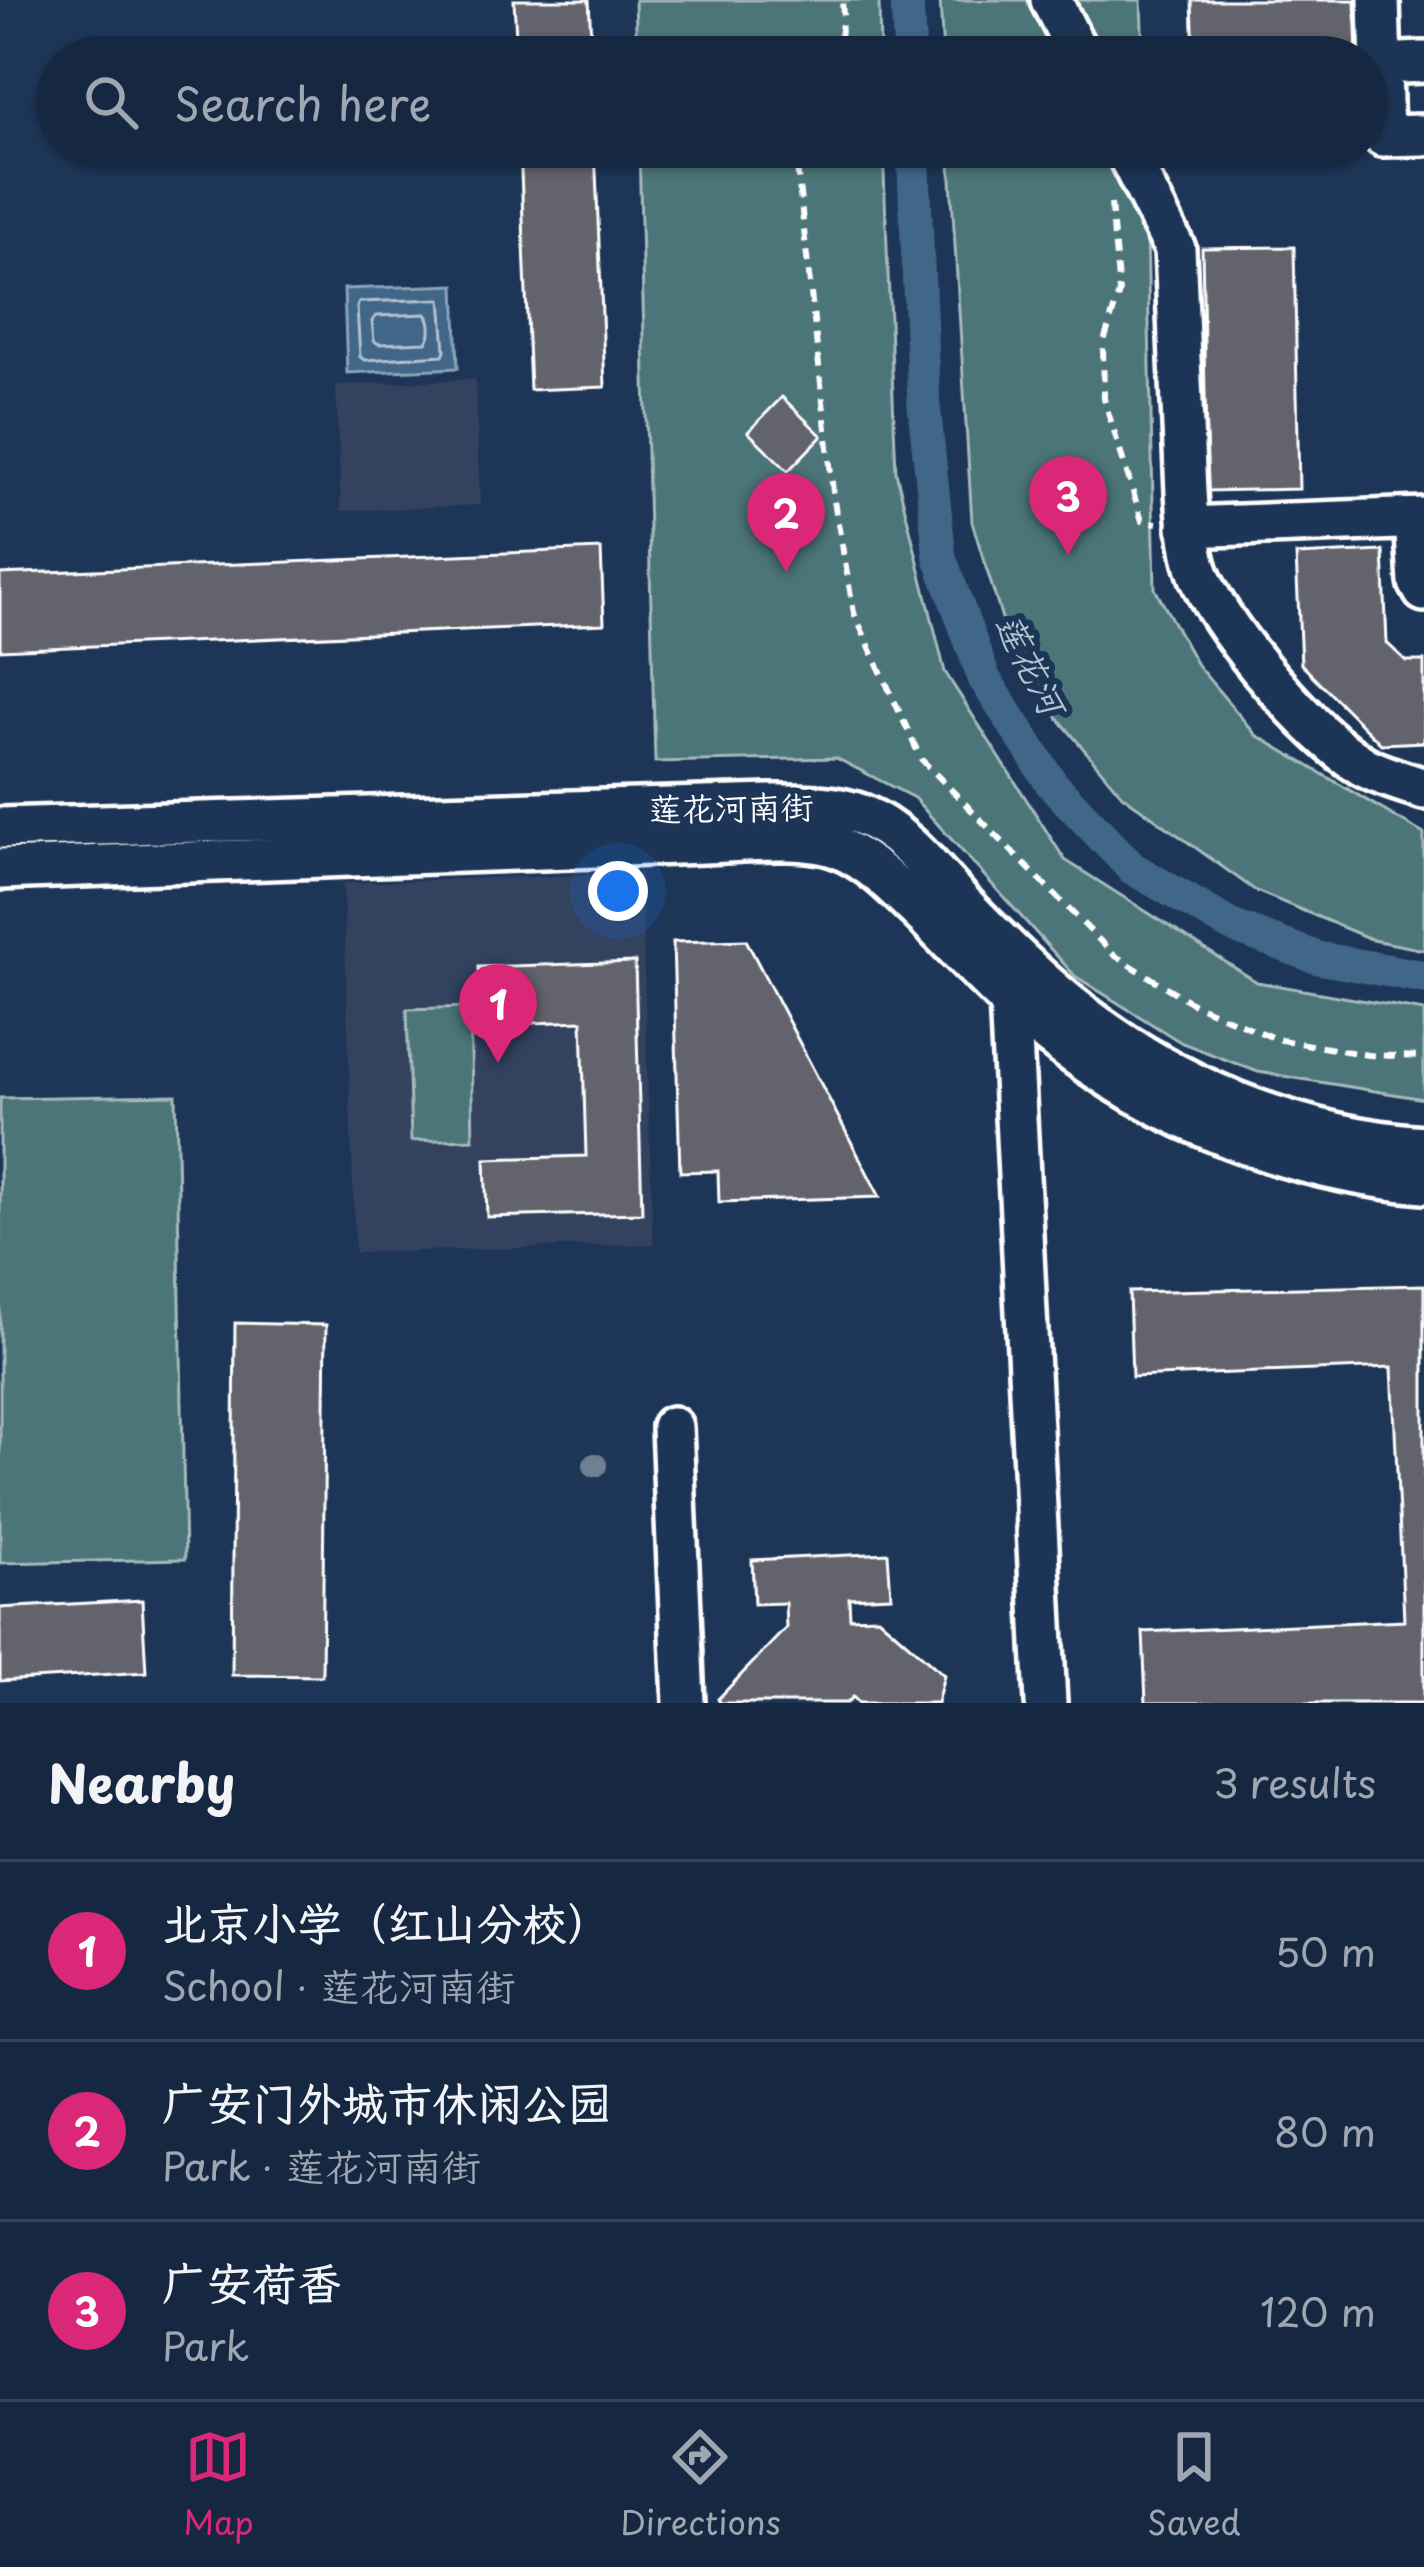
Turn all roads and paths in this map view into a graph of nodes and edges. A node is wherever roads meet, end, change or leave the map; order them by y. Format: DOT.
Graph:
graph roads {
  1 [pos="842,0"];
  2 [pos="1052,0"];
  3 [pos="1379,0"];
  4 [pos="840,36"];
  5 [pos="1070,36"];
  6 [pos="1380,36"];
  7 [pos="1424,62"];
  8 [pos="1388,64"];
  9 [pos="1424,135"];
  10 [pos="1388,136"];
  11 [pos="797,168"];
  12 [pos="1134,168"];
  13 [pos="1108,188"];
  14 [pos="1420,519"];
  15 [pos="1188,526"];
  16 [pos="1424,591"];
  17 [pos="1424,789"];
  18 [pos="0,828"];
  19 [pos="0,869"];
  20 [pos="1010,1000"];
  21 [pos="1424,1058"];
  22 [pos="1424,1146"];
  23 [pos="1424,1183"];
  24 [pos="672,1427"];
  25 [pos="684,1703"];
  26 [pos="1046,1703"];
  1 -- 4 [label="path"];
  2 -- 5 [label="street"];
  3 -- 6 [label="street"];
  7 -- 8 [label="street"];
  9 -- 10 [label="street"];
  11 -- 21 [label="path"];
  12 -- 15 [label="street"];
  13 -- 15 [label="path"];
  14 -- 15 [label="street"];
  14 -- 16 [label="street"];
  15 -- 17 [label="street"];
  18 -- 22 [label="street, 莲花河南街"];
  19 -- 20 [label="street, 莲花河南街"];
  20 -- 23 [label="street, 莲花河南街"];
  20 -- 26 [label="street"];
  24 -- 25 [label="street"];
}
